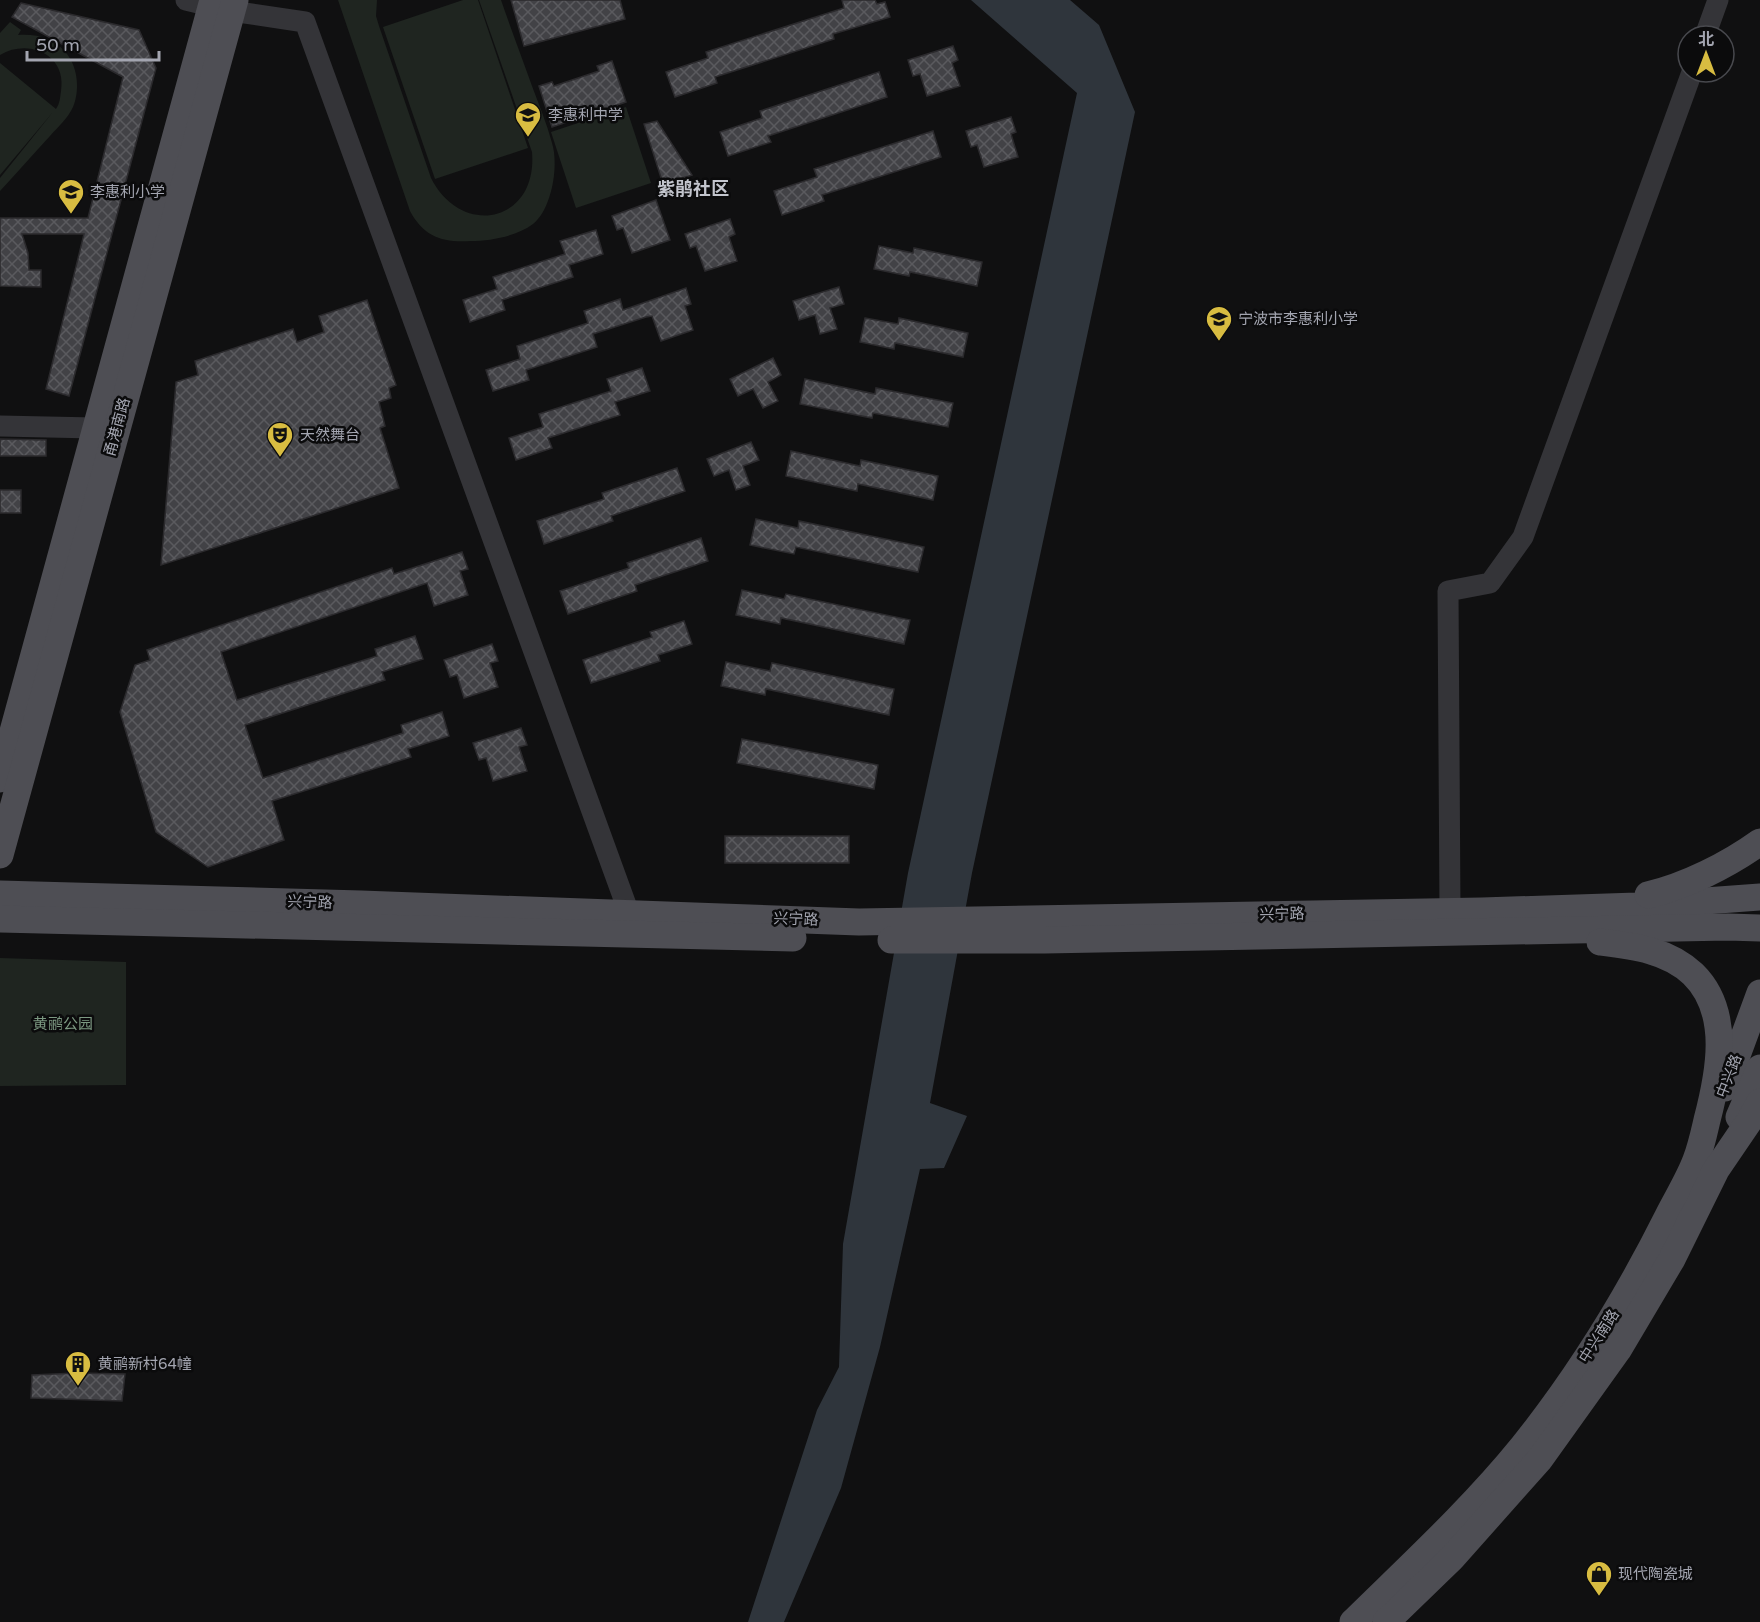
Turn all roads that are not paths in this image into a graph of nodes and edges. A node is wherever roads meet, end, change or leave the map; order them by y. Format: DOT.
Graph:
graph roads {
  1 [pos="1718,0"];
  2 [pos="215,3"];
  3 [pos="1709,24"];
  4 [pos="1688,84"];
  5 [pos="0,426"];
  6 [pos="95,428"];
  7 [pos="0,779"];
  8 [pos="1760,842"];
  9 [pos="0,855"];
  10 [pos="0,894"];
  11 [pos="1760,897"];
  12 [pos="1593,908"];
  13 [pos="1450,911"];
  14 [pos="629,913"];
  15 [pos="0,919"];
  16 [pos="1760,928"];
  17 [pos="1045,929"];
  18 [pos="1552,930"];
  19 [pos="858,931"];
  20 [pos="1704,989"];
  21 [pos="1760,993"];
  22 [pos="1760,1068"];
  23 [pos="1760,1102"];
  24 [pos="1706,1164"];
  25 [pos="1531,1452"];
  26 [pos="1353,1622"];
  27 [pos="1386,1622"];
  1 -- 3 [label="street"];
  2 -- 6 [label="main road, 甬港南路"];
  2 -- 9 [label="main road, 甬港南路"];
  2 -- 14 [label="street"];
  4 -- 13 [label="street"];
  5 -- 6 [label="street"];
  6 -- 7 [label="main road, 甬港南路"];
  8 -- 12 [label="main road, 兴宁路"];
  10 -- 14 [label="main road, 兴宁路"];
  11 -- 12 [label="main road, 兴宁路"];
  12 -- 13 [label="main road, 兴宁路"];
  13 -- 17 [label="main road, 兴宁路"];
  14 -- 19 [label="main road, 兴宁路"];
  15 -- 19 [label="main road, 兴宁路"];
  16 -- 18 [label="main road, 兴宁路"];
  17 -- 18 [label="main road, 兴宁路"];
  17 -- 19 [label="main road, 兴宁路"];
  18 -- 20 [label="main road, 兴宁路"];
  20 -- 24 [label="main road, 中兴南路"];
  21 -- 24 [label="main road, 中兴路"];
  22 -- 24 [label="main road, 中兴路"];
  23 -- 24 [label="main road, 中兴南路"];
  24 -- 25 [label="main road, 中兴南路"];
  25 -- 26 [label="main road, 中兴南路"];
  25 -- 27 [label="main road, 中兴南路"];
}
